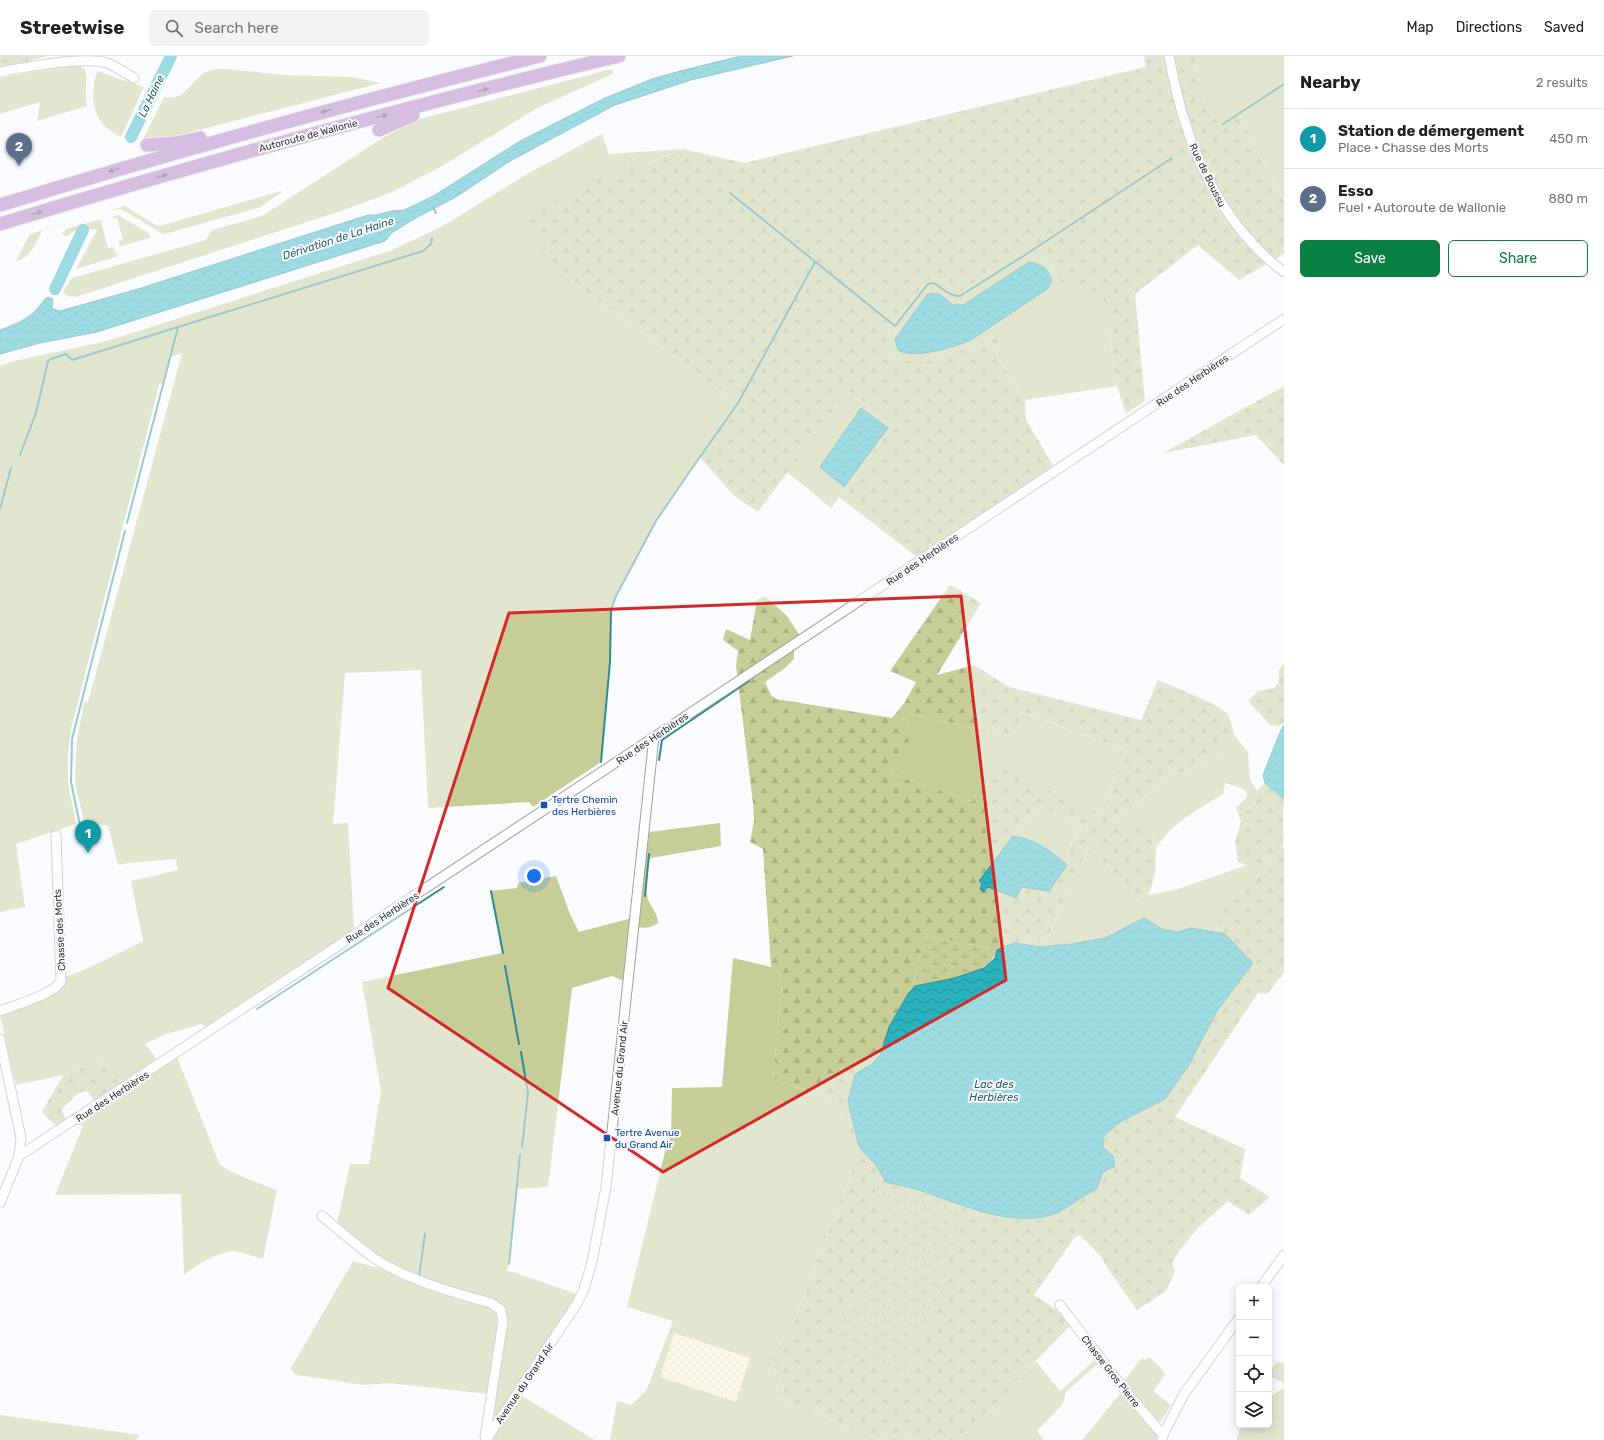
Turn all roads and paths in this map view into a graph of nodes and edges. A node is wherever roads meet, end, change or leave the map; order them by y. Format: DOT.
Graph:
graph roads {
  1 [pos="540,56"];
  2 [pos="619,56"];
  3 [pos="1169,56"];
  4 [pos="0,72"];
  5 [pos="134,78"];
  6 [pos="445,100"];
  7 [pos="379,130"];
  8 [pos="246,133"];
  9 [pos="147,145"];
  10 [pos="0,205"];
  11 [pos="0,224"];
  12 [pos="1284,272"];
  13 [pos="1284,319"];
  14 [pos="654,737"];
  15 [pos="56,835"];
  16 [pos="0,1011"];
  17 [pos="0,1039"];
  18 [pos="19,1156"];
  19 [pos="0,1203"];
  20 [pos="322,1216"];
  21 [pos="1284,1255"];
  22 [pos="1263,1284"];
  23 [pos="1060,1305"];
  24 [pos="1238,1320"];
  25 [pos="1163,1437"];
  26 [pos="485,1440"];
  1 -- 8 [label="highway, Autoroute de Wallonie, one-way"];
  6 -- 2 [label="highway, Autoroute de Wallonie, one-way"];
  3 -- 12 [label="street, Rue de Boussu"];
  4 -- 5 [label="street"];
  6 -- 7 [label="highway"];
  11 -- 6 [label="highway, Autoroute de Wallonie, one-way"];
  8 -- 9 [label="highway"];
  8 -- 10 [label="highway, Autoroute de Wallonie, one-way"];
  13 -- 14 [label="street, Rue des Herbières"];
  14 -- 18 [label="street, Rue des Herbières"];
  14 -- 26 [label="street, Avenue du Grand Air"];
  15 -- 16 [label="street, Chasse des Morts"];
  17 -- 18 [label="street"];
  18 -- 19 [label="street"];
  20 -- 26 [label="street"];
  21 -- 22 [label="street"];
  23 -- 25 [label="street, Chasse Gros Pierre"];
  24 -- 25 [label="street"];
}
